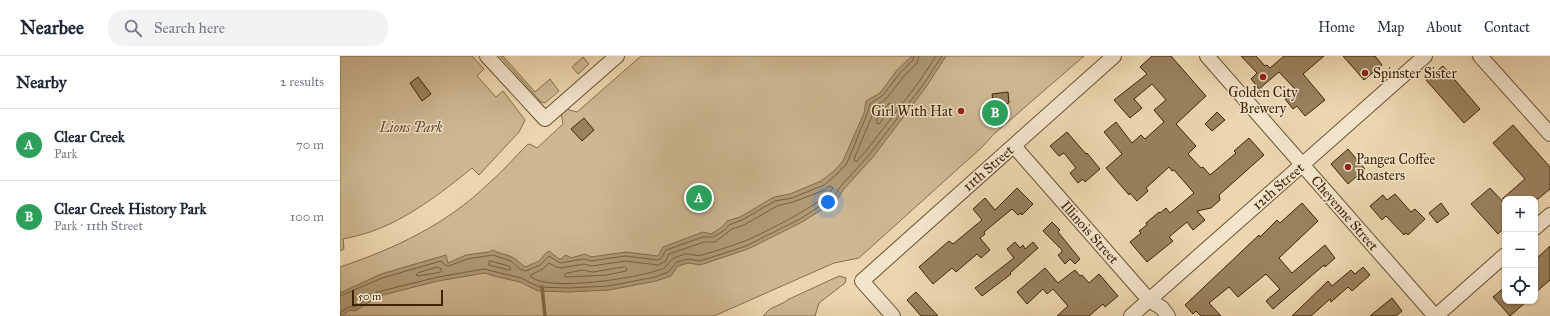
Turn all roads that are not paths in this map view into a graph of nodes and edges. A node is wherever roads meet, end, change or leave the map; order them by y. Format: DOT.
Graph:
graph roads {
  1 [pos="487,56"];
  2 [pos="617,56"];
  3 [pos="1114,56"];
  4 [pos="1206,56"];
  5 [pos="1426,56"];
  6 [pos="1480,56"];
  7 [pos="1550,134"];
  8 [pos="1014,146"];
  9 [pos="1302,165"];
  10 [pos="1550,215"];
  11 [pos="1538,225"];
  12 [pos="1502,258"];
  13 [pos="1149,300"];
  14 [pos="893,316"];
  15 [pos="1131,316"];
  16 [pos="1168,316"];
  17 [pos="1436,316"];
  1 -- 2 [label="street"];
  3 -- 8 [label="street, 11th Street"];
  4 -- 9 [label="street, Cheyenne Street"];
  5 -- 9 [label="street, 12th Street"];
  6 -- 7 [label="street"];
  8 -- 13 [label="street, Illinois Street"];
  8 -- 14 [label="street, 11th Street"];
  9 -- 13 [label="street, 12th Street"];
  9 -- 17 [label="street, Cheyenne Street"];
  10 -- 11 [label="street"];
  12 -- 17 [label="street"];
  13 -- 15 [label="street, 12th Street"];
  13 -- 16 [label="street, Illinois Street"];
}
